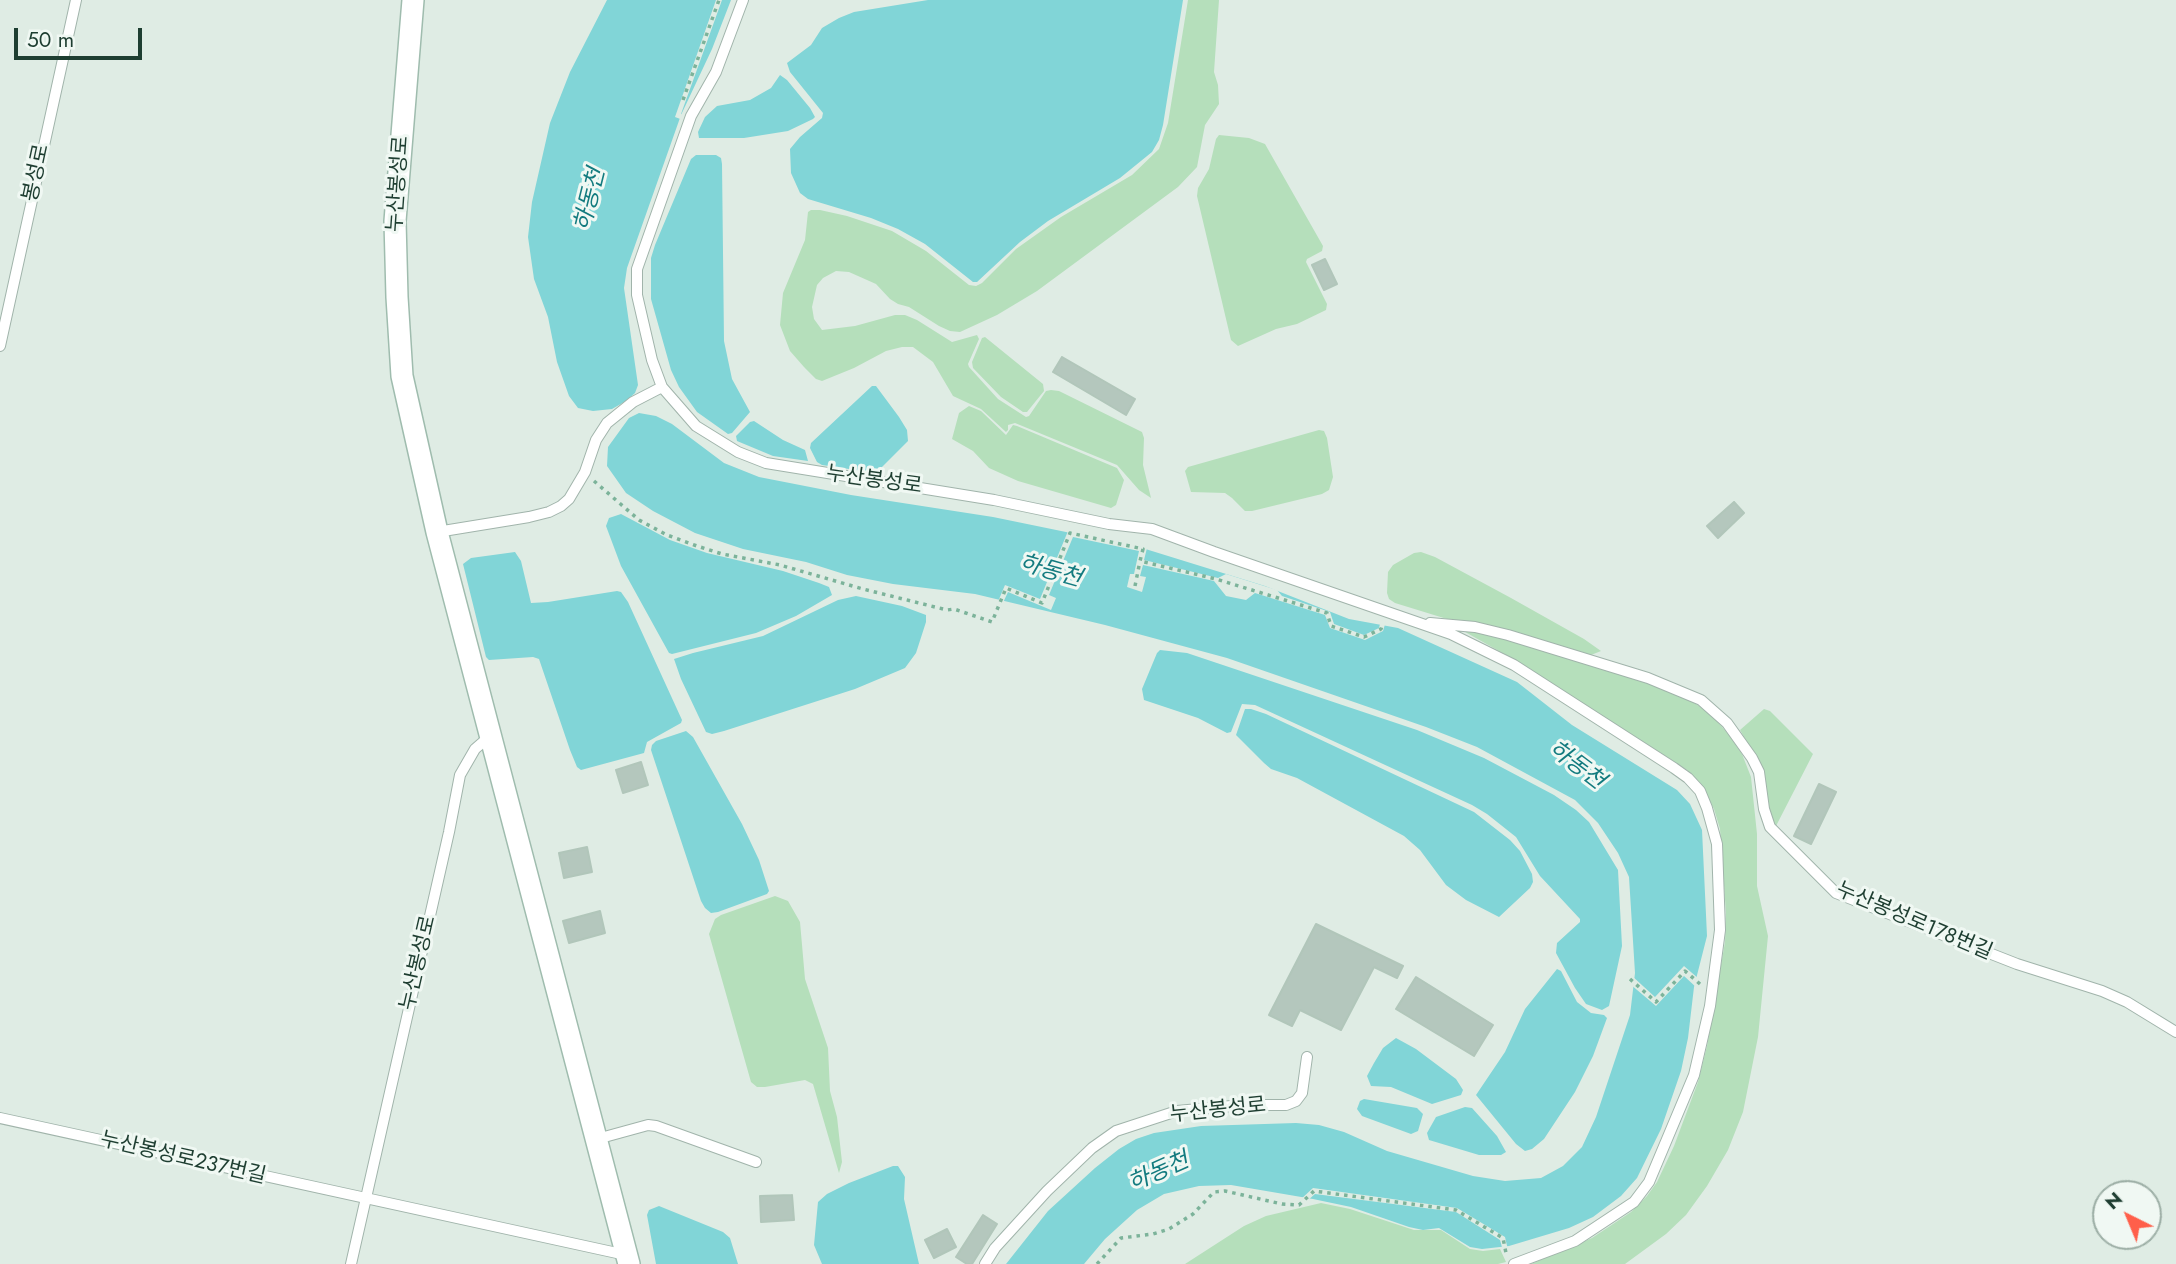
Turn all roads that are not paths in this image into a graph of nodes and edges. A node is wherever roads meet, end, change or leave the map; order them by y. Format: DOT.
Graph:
graph roads {
  1 [pos="76,0"];
  2 [pos="413,0"];
  3 [pos="743,0"];
  4 [pos="0,346"];
  5 [pos="662,387"];
  6 [pos="438,532"];
  7 [pos="1418,622"];
  8 [pos="491,736"];
  9 [pos="2176,1032"];
  10 [pos="1307,1057"];
  11 [pos="0,1118"];
  12 [pos="596,1139"];
  13 [pos="756,1162"];
  14 [pos="366,1200"];
  15 [pos="628,1260"];
  16 [pos="351,1264"];
  17 [pos="985,1264"];
  18 [pos="1514,1264"];
  1 -- 4 [label="lane, 봉성로"];
  2 -- 6 [label="street, 누산봉성로"];
  3 -- 5 [label="lane"];
  5 -- 6 [label="lane"];
  5 -- 7 [label="lane, 누산봉성로"];
  6 -- 8 [label="street, 누산봉성로"];
  7 -- 9 [label="lane, 누산봉성로178번길"];
  7 -- 18 [label="lane"];
  8 -- 12 [label="street, 누산봉성로"];
  8 -- 14 [label="lane, 누산봉성로"];
  10 -- 17 [label="lane, 누산봉성로"];
  11 -- 14 [label="lane, 누산봉성로237번길"];
  12 -- 13 [label="lane"];
  12 -- 15 [label="street, 누산봉성로"];
  14 -- 15 [label="lane, 누산봉성로237번길"];
  14 -- 16 [label="lane"];
}
